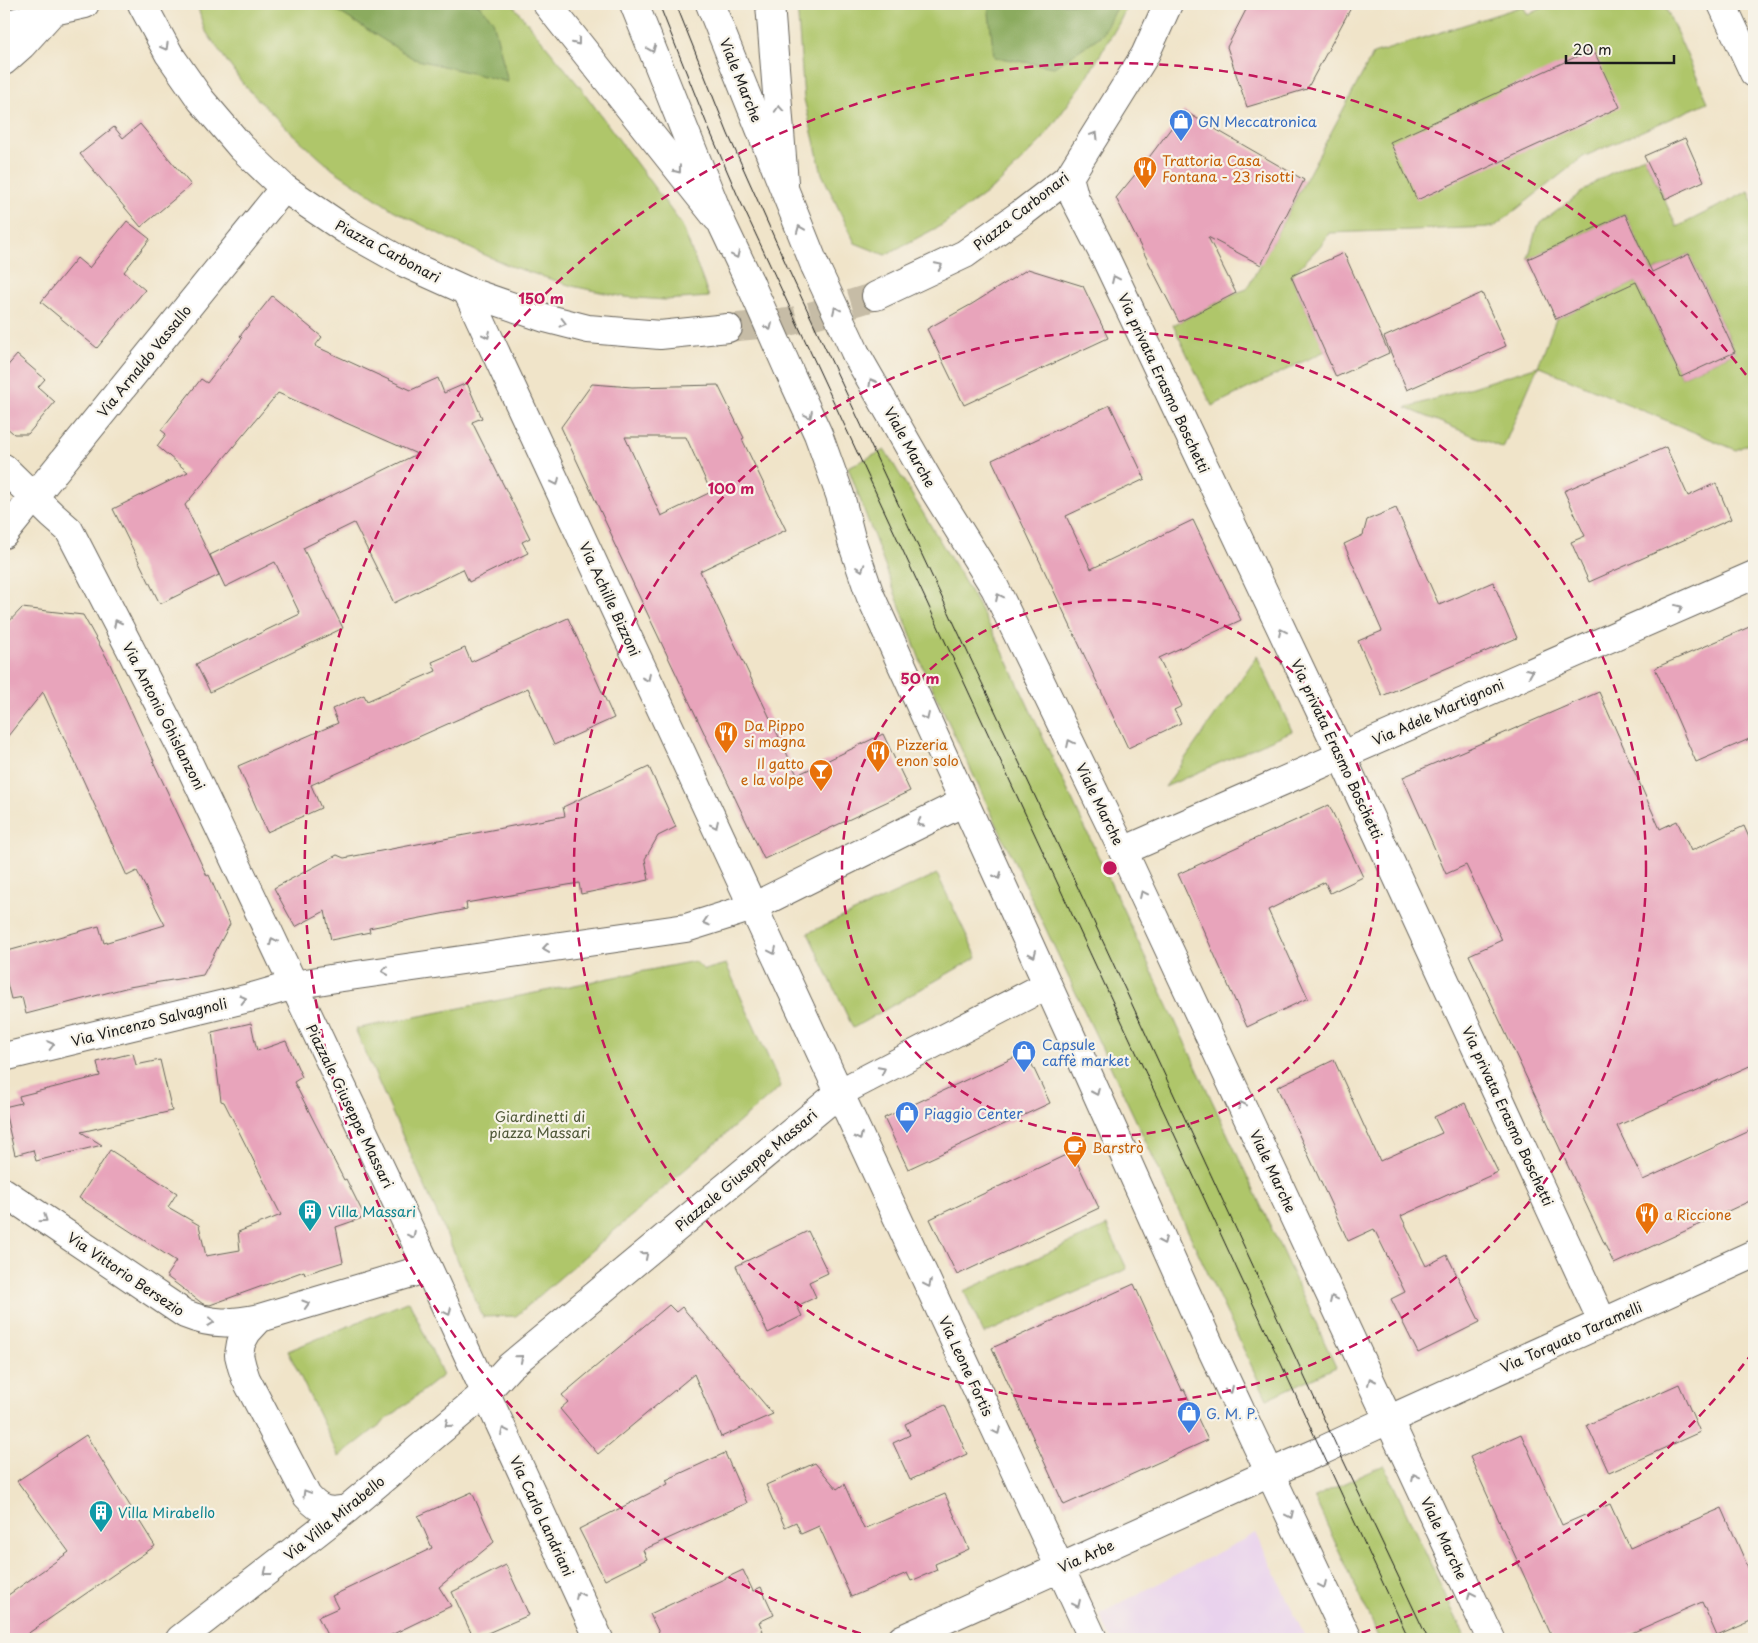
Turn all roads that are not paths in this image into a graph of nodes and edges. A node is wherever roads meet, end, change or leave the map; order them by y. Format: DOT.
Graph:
graph roads {
  1 [pos="85,4"];
  2 [pos="142,4"];
  3 [pos="547,4"];
  4 [pos="634,4"];
  5 [pos="710,4"];
  6 [pos="770,4"];
  7 [pos="1168,4"];
  8 [pos="1722,4"];
  9 [pos="53,11"];
  10 [pos="4,26"];
  11 [pos="4,61"];
  12 [pos="1754,73"];
  13 [pos="1069,177"];
  14 [pos="284,188"];
  15 [pos="785,192"];
  16 [pos="723,226"];
  17 [pos="466,291"];
  18 [pos="876,296"];
  19 [pos="728,328"];
  20 [pos="4,468"];
  21 [pos="34,497"];
  22 [pos="4,534"];
  23 [pos="1754,575"];
  24 [pos="1341,755"];
  25 [pos="964,802"];
  26 [pos="1123,851"];
  27 [pos="753,907"];
  28 [pos="1047,984"];
  29 [pos="294,985"];
  30 [pos="4,1057"];
  31 [pos="839,1093"];
  32 [pos="4,1192"];
  33 [pos="1754,1254"];
  34 [pos="428,1268"];
  35 [pos="260,1318"];
  36 [pos="1603,1323"];
  37 [pos="485,1392"];
  38 [pos="1388,1420"];
  39 [pos="1270,1473"];
  40 [pos="347,1509"];
  41 [pos="1060,1568"];
  42 [pos="180,1639"];
  43 [pos="599,1639"];
  44 [pos="902,1639"];
  45 [pos="1093,1639"];
  46 [pos="1348,1639"];
  47 [pos="1491,1639"];
  1 -- 9 [label="street"];
  2 -- 14 [label="street, Piazza Carbonari, one-way"];
  3 -- 16 [label="street, one-way"];
  4 -- 16 [label="street, one-way"];
  5 -- 15 [label="street, Viale Marche"];
  15 -- 6 [label="street, one-way"];
  13 -- 7 [label="street, Piazza Carbonari, one-way"];
  8 -- 12 [label="street"];
  9 -- 10 [label="street"];
  9 -- 11 [label="street"];
  18 -- 13 [label="street, Piazza Carbonari, one-way"];
  24 -- 13 [label="street, Via privata Erasmo Boschetti, one-way"];
  14 -- 17 [label="street, Piazza Carbonari"];
  14 -- 21 [label="street, Via Arnaldo Vassallo"];
  26 -- 15 [label="street, Viale Marche, one-way, bridge"];
  16 -- 25 [label="street, one-way, bridge"];
  17 -- 19 [label="street, Piazza Carbonari, one-way"];
  17 -- 27 [label="street, Via Achille Bizzoni, one-way"];
  20 -- 21 [label="street, Via Antonio Ghislanzoni"];
  21 -- 22 [label="street, Via Arnaldo Vassallo"];
  29 -- 21 [label="street, Via Antonio Ghislanzoni, one-way"];
  24 -- 23 [label="street, Via Adele Martignoni, one-way"];
  24 -- 26 [label="street, Via Adele Martignoni"];
  24 -- 36 [label="street, Via privata Erasmo Boschetti"];
  25 -- 27 [label="street, one-way"];
  25 -- 28 [label="street, one-way"];
  38 -- 26 [label="street, Viale Marche, one-way"];
  27 -- 29 [label="street, one-way"];
  27 -- 31 [label="street, one-way"];
  31 -- 28 [label="street, Piazzale Giuseppe Massari, one-way"];
  28 -- 39 [label="street, one-way"];
  30 -- 29 [label="street, Via Vincenzo Salvagnoli, one-way"];
  29 -- 34 [label="street, Piazzale Giuseppe Massari, one-way"];
  37 -- 31 [label="street, Piazzale Giuseppe Massari, one-way"];
  31 -- 41 [label="street, Via Leone Fortis, one-way"];
  32 -- 35 [label="street, Via Vittorio Bersezio, one-way"];
  33 -- 36 [label="street, Via Torquato Taramelli"];
  35 -- 34 [label="street, Via Vittorio Bersezio, one-way"];
  34 -- 37 [label="street, Piazzale Giuseppe Massari, one-way"];
  40 -- 35 [label="street, one-way"];
  36 -- 38 [label="street, Via Torquato Taramelli"];
  37 -- 40 [label="street, Via Villa Mirabello, one-way"];
  43 -- 37 [label="street, Via Carlo Landriani, one-way"];
  38 -- 39 [label="street, Via Torquato Taramelli"];
  47 -- 38 [label="street, Viale Marche, one-way"];
  39 -- 41 [label="street, Via Arbe"];
  39 -- 46 [label="street, one-way"];
  40 -- 42 [label="street, Via Villa Mirabello, one-way"];
  41 -- 44 [label="street, Via Arbe"];
  41 -- 45 [label="street, Via Leone Fortis, one-way"];
}
